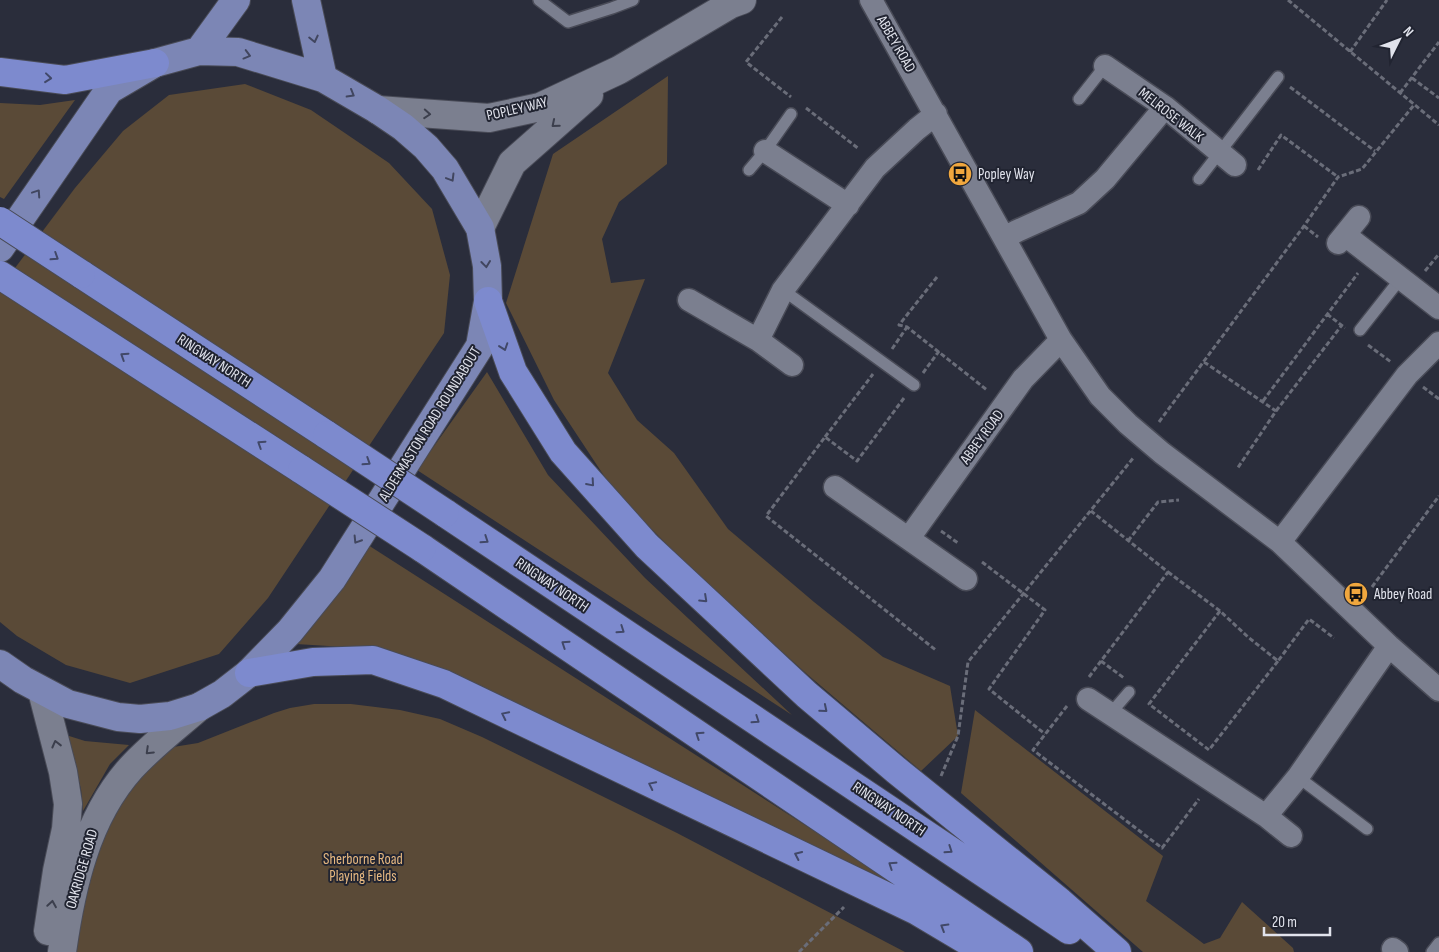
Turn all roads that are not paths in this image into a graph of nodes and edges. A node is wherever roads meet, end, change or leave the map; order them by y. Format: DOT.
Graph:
graph roads {
  1 [pos="236,0"];
  2 [pos="306,0"];
  3 [pos="539,0"];
  4 [pos="633,0"];
  5 [pos="871,0"];
  6 [pos="735,1"];
  7 [pos="609,4"];
  8 [pos="199,51"];
  9 [pos="155,64"];
  10 [pos="1105,66"];
  11 [pos="619,70"];
  12 [pos="0,72"];
  13 [pos="323,78"];
  14 [pos="1278,78"];
  15 [pos="1079,99"];
  16 [pos="1165,107"];
  17 [pos="378,110"];
  18 [pos="792,114"];
  19 [pos="936,114"];
  20 [pos="765,151"];
  21 [pos="1227,159"];
  22 [pos="749,170"];
  23 [pos="1199,179"];
  24 [pos="848,205"];
  25 [pos="1359,217"];
  26 [pos="0,221"];
  27 [pos="480,228"];
  28 [pos="1004,238"];
  29 [pos="0,248"];
  30 [pos="0,275"];
  31 [pos="1401,278"];
  32 [pos="783,290"];
  33 [pos="689,300"];
  34 [pos="488,301"];
  35 [pos="1439,308"];
  36 [pos="1354,330"];
  37 [pos="758,340"];
  38 [pos="1061,340"];
  39 [pos="1439,343"];
  40 [pos="792,365"];
  41 [pos="914,385"];
  42 [pos="835,487"];
  43 [pos="909,538"];
  44 [pos="1280,542"];
  45 [pos="966,579"];
  46 [pos="1389,646"];
  47 [pos="0,664"];
  48 [pos="249,673"];
  49 [pos="1439,690"];
  50 [pos="42,691"];
  51 [pos="1129,692"];
  52 [pos="1080,696"];
  53 [pos="198,707"];
  54 [pos="1110,714"];
  55 [pos="1298,777"];
  56 [pos="1266,816"];
  57 [pos="1367,829"];
  58 [pos="1291,836"];
  59 [pos="1439,943"];
  60 [pos="46,952"];
  61 [pos="62,952"];
  62 [pos="986,952"];
  63 [pos="1019,952"];
  64 [pos="1101,952"];
  65 [pos="1117,952"];
  66 [pos="1432,952"];
  1 -- 8 [label="main road"];
  2 -- 13 [label="main road, one-way"];
  3 -- 7 [label="lane"];
  4 -- 7 [label="lane"];
  5 -- 19 [label="street, ABBEY ROAD"];
  6 -- 11 [label="street, POPLEY WAY"];
  8 -- 9 [label="main road, ALDERMASTON ROAD ROUNDABOUT"];
  8 -- 13 [label="main road, ALDERMASTON ROAD ROUNDABOUT, one-way"];
  12 -- 9 [label="highway, one-way"];
  29 -- 9 [label="main road, ALDERMASTON ROAD ROUNDABOUT, one-way"];
  10 -- 15 [label="lane"];
  10 -- 16 [label="street, MELROSE WALK"];
  17 -- 11 [label="street, POPLEY WAY, one-way"];
  11 -- 27 [label="street, POPLEY WAY, one-way"];
  13 -- 17 [label="main road, ALDERMASTON ROAD ROUNDABOUT, one-way"];
  14 -- 21 [label="lane"];
  16 -- 21 [label="street, MELROSE WALK"];
  16 -- 28 [label="street"];
  17 -- 27 [label="main road, ALDERMASTON ROAD ROUNDABOUT, one-way"];
  18 -- 20 [label="lane"];
  19 -- 24 [label="street"];
  19 -- 28 [label="street, ABBEY ROAD"];
  20 -- 22 [label="lane"];
  20 -- 24 [label="street"];
  21 -- 23 [label="lane"];
  24 -- 32 [label="street"];
  25 -- 31 [label="street"];
  26 -- 64 [label="highway, RINGWAY NORTH, one-way, bridge"];
  27 -- 34 [label="main road, ALDERMASTON ROAD ROUNDABOUT, one-way"];
  28 -- 38 [label="street, ABBEY ROAD"];
  63 -- 30 [label="highway, one-way, bridge"];
  31 -- 35 [label="street"];
  31 -- 36 [label="lane"];
  32 -- 37 [label="street"];
  32 -- 41 [label="lane"];
  33 -- 37 [label="street"];
  34 -- 48 [label="main road, ALDERMASTON ROAD ROUNDABOUT, one-way"];
  34 -- 65 [label="highway, one-way"];
  37 -- 40 [label="street"];
  38 -- 43 [label="street, ABBEY ROAD"];
  38 -- 44 [label="street, ABBEY ROAD"];
  39 -- 44 [label="street"];
  42 -- 43 [label="street"];
  43 -- 45 [label="street"];
  44 -- 46 [label="street, ABBEY ROAD"];
  46 -- 49 [label="street, ABBEY ROAD"];
  46 -- 55 [label="street"];
  47 -- 50 [label="main road, ALDERMASTON ROAD ROUNDABOUT"];
  48 -- 53 [label="main road, ALDERMASTON ROAD ROUNDABOUT"];
  62 -- 48 [label="highway, one-way"];
  50 -- 53 [label="main road, ALDERMASTON ROAD ROUNDABOUT"];
  60 -- 50 [label="street, OAKRIDGE ROAD, one-way"];
  51 -- 54 [label="lane"];
  52 -- 54 [label="street"];
  53 -- 61 [label="street, OAKRIDGE ROAD, one-way"];
  54 -- 56 [label="street"];
  55 -- 56 [label="street"];
  55 -- 57 [label="lane"];
  56 -- 58 [label="street"];
  59 -- 66 [label="lane"];
}
